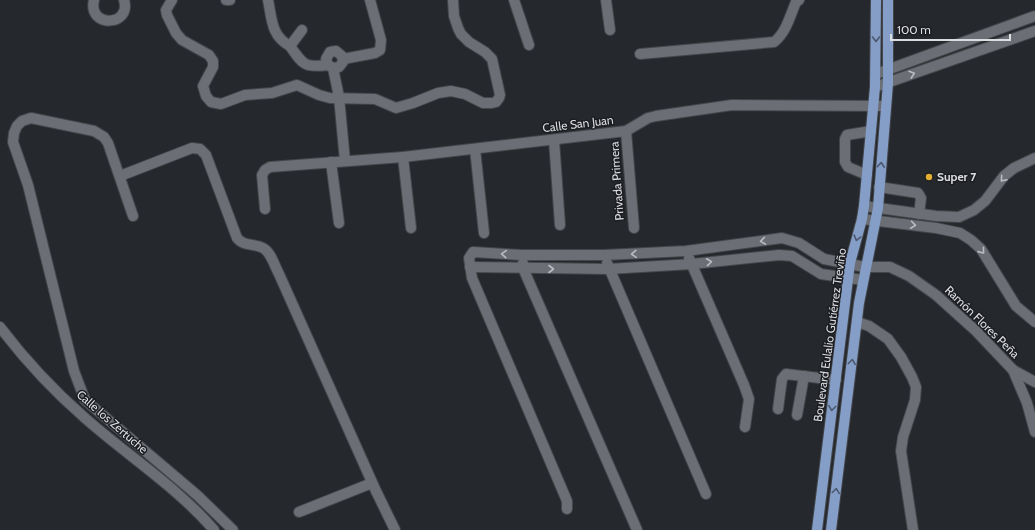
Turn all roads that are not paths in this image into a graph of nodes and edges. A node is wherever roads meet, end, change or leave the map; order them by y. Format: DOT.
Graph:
graph roads {
  1 [pos="94,0"];
  2 [pos="124,0"];
  3 [pos="172,0"];
  4 [pos="226,0"];
  5 [pos="230,0"];
  6 [pos="268,0"];
  7 [pos="370,0"];
  8 [pos="454,0"];
  9 [pos="514,0"];
  10 [pos="606,0"];
  11 [pos="799,0"];
  12 [pos="876,0"];
  13 [pos="888,0"];
  14 [pos="1035,16"];
  15 [pos="302,30"];
  16 [pos="610,30"];
  17 [pos="1035,31"];
  18 [pos="529,45"];
  19 [pos="290,46"];
  20 [pos="640,54"];
  21 [pos="343,59"];
  22 [pos="331,66"];
  23 [pos="888,70"];
  24 [pos="876,74"];
  25 [pos="888,83"];
  26 [pos="876,87"];
  27 [pos="339,98"];
  28 [pos="874,106"];
  29 [pos="886,106"];
  30 [pos="872,130"];
  31 [pos="626,131"];
  32 [pos="554,140"];
  33 [pos="475,149"];
  34 [pos="403,157"];
  35 [pos="1035,158"];
  36 [pos="345,161"];
  37 [pos="332,162"];
  38 [pos="867,175"];
  39 [pos="120,176"];
  40 [pos="879,186"];
  41 [pos="864,206"];
  42 [pos="878,208"];
  43 [pos="265,209"];
  44 [pos="919,214"];
  45 [pos="133,216"];
  46 [pos="959,217"];
  47 [pos="862,219"];
  48 [pos="876,220"];
  49 [pos="339,223"];
  50 [pos="560,225"];
  51 [pos="411,228"];
  52 [pos="634,228"];
  53 [pos="484,232"];
  54 [pos="960,233"];
  55 [pos="782,238"];
  56 [pos="686,251"];
  57 [pos="522,255"];
  58 [pos="604,255"];
  59 [pos="779,255"];
  60 [pos="850,263"];
  61 [pos="692,264"];
  62 [pos="470,267"];
  63 [pos="865,267"];
  64 [pos="523,268"];
  65 [pos="608,269"];
  66 [pos="848,278"];
  67 [pos="863,280"];
  68 [pos="857,322"];
  69 [pos="1035,322"];
  70 [pos="0,327"];
  71 [pos="1013,370"];
  72 [pos="804,376"];
  73 [pos="836,380"];
  74 [pos="1035,382"];
  75 [pos="778,409"];
  76 [pos="797,415"];
  77 [pos="745,427"];
  78 [pos="1035,432"];
  79 [pos="372,483"];
  80 [pos="706,494"];
  81 [pos="567,508"];
  82 [pos="299,512"];
  83 [pos="214,530"];
  84 [pos="233,530"];
  85 [pos="395,530"];
  86 [pos="637,530"];
  87 [pos="817,530"];
  88 [pos="831,530"];
  89 [pos="913,530"];
  1 -- 2 [label="street"];
  3 -- 27 [label="street"];
  4 -- 5 [label="street"];
  6 -- 19 [label="street"];
  7 -- 21 [label="street"];
  8 -- 27 [label="street"];
  9 -- 18 [label="street"];
  10 -- 16 [label="street"];
  11 -- 20 [label="street"];
  12 -- 24 [label="main road, Boulevard Eulalio Gutiérrez Treviño, one-way"];
  13 -- 23 [label="main road, Boulevard Eulalio Gutiérrez Treviño"];
  14 -- 23 [label="street"];
  15 -- 19 [label="street"];
  25 -- 17 [label="street, one-way"];
  19 -- 22 [label="street"];
  21 -- 22 [label="street"];
  21 -- 22 [label="street"];
  22 -- 27 [label="street"];
  23 -- 24 [label="street"];
  23 -- 25 [label="main road, Boulevard Eulalio Gutiérrez Treviño"];
  24 -- 26 [label="main road, Boulevard Eulalio Gutiérrez Treviño"];
  25 -- 26 [label="street"];
  25 -- 29 [label="main road, Boulevard Eulalio Gutiérrez Treviño"];
  26 -- 28 [label="main road, Boulevard Eulalio Gutiérrez Treviño"];
  27 -- 36 [label="street"];
  28 -- 29 [label="street, Calle San Juan"];
  28 -- 30 [label="main road, Boulevard Eulalio Gutiérrez Treviño"];
  28 -- 31 [label="street, Calle San Juan"];
  40 -- 29 [label="main road, Boulevard Eulalio Gutiérrez Treviño, one-way"];
  30 -- 38 [label="main road, Boulevard Eulalio Gutiérrez Treviño"];
  30 -- 38 [label="street"];
  31 -- 32 [label="street, Calle San Juan"];
  31 -- 52 [label="street, Privada Primera"];
  32 -- 33 [label="street, Calle San Juan"];
  32 -- 50 [label="street"];
  33 -- 34 [label="street, Calle San Juan"];
  33 -- 53 [label="street"];
  34 -- 36 [label="street, Calle San Juan"];
  34 -- 51 [label="street"];
  35 -- 46 [label="street, one-way"];
  36 -- 37 [label="street, Calle San Juan"];
  37 -- 43 [label="street, Calle San Juan"];
  37 -- 49 [label="street"];
  38 -- 41 [label="main road, Boulevard Eulalio Gutiérrez Treviño"];
  39 -- 45 [label="street"];
  39 -- 79 [label="street"];
  39 -- 84 [label="street"];
  40 -- 42 [label="main road, Boulevard Eulalio Gutiérrez Treviño"];
  40 -- 44 [label="street"];
  41 -- 42 [label="street"];
  41 -- 47 [label="main road, Boulevard Eulalio Gutiérrez Treviño"];
  42 -- 44 [label="street"];
  42 -- 48 [label="main road, Boulevard Eulalio Gutiérrez Treviño"];
  44 -- 46 [label="street"];
  46 -- 54 [label="street"];
  47 -- 48 [label="street"];
  47 -- 60 [label="main road, Boulevard Eulalio Gutiérrez Treviño, one-way"];
  48 -- 54 [label="street, one-way"];
  48 -- 63 [label="main road, Boulevard Eulalio Gutiérrez Treviño"];
  54 -- 69 [label="street, one-way"];
  55 -- 56 [label="street, one-way"];
  55 -- 59 [label="street"];
  55 -- 60 [label="street, Ramón Flores Peña"];
  56 -- 58 [label="street, one-way"];
  56 -- 61 [label="street"];
  57 -- 58 [label="street"];
  57 -- 62 [label="street, one-way"];
  57 -- 64 [label="street"];
  58 -- 65 [label="street"];
  61 -- 59 [label="street, one-way"];
  59 -- 66 [label="street"];
  60 -- 63 [label="street, Ramón Flores Peña"];
  60 -- 66 [label="main road, Boulevard Eulalio Gutiérrez Treviño"];
  61 -- 65 [label="street"];
  61 -- 77 [label="street"];
  62 -- 64 [label="street"];
  62 -- 81 [label="street"];
  63 -- 67 [label="main road, Boulevard Eulalio Gutiérrez Treviño"];
  63 -- 71 [label="street, Ramón Flores Peña"];
  64 -- 65 [label="street, one-way"];
  64 -- 86 [label="street"];
  65 -- 80 [label="street"];
  66 -- 67 [label="street"];
  66 -- 73 [label="main road, Boulevard Eulalio Gutiérrez Treviño"];
  67 -- 68 [label="main road, Boulevard Eulalio Gutiérrez Treviño"];
  88 -- 68 [label="main road, Boulevard Eulalio Gutiérrez Treviño, one-way"];
  68 -- 89 [label="street"];
  70 -- 83 [label="street, Calle los Zertuche"];
  71 -- 74 [label="street"];
  71 -- 78 [label="street, Ramón Flores Peña"];
  72 -- 73 [label="street"];
  72 -- 75 [label="street"];
  72 -- 76 [label="street"];
  73 -- 87 [label="main road, Boulevard Eulalio Gutiérrez Treviño, one-way"];
  79 -- 82 [label="street"];
  79 -- 85 [label="street"];
}
